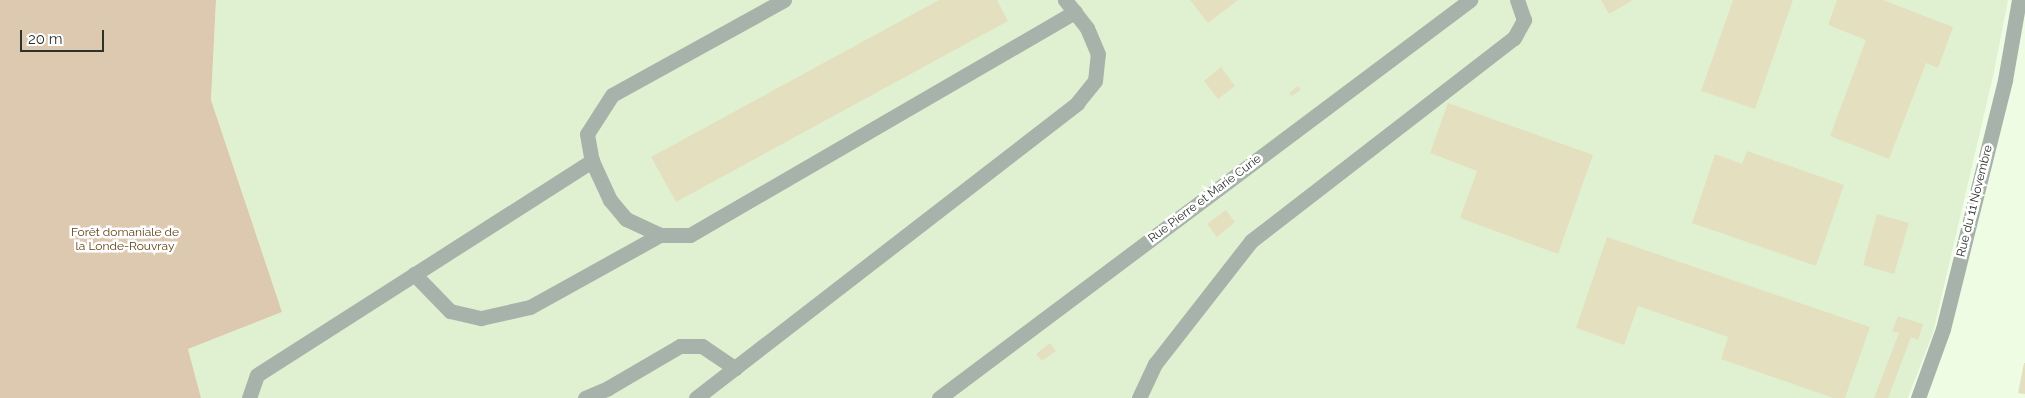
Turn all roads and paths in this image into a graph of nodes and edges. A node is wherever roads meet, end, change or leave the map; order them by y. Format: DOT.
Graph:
graph roads {
  1 [pos="784,0"];
  2 [pos="1065,0"];
  3 [pos="1470,0"];
  4 [pos="1517,0"];
  5 [pos="2019,0"];
  6 [pos="1075,12"];
  7 [pos="592,161"];
  8 [pos="660,235"];
  9 [pos="414,274"];
  10 [pos="736,368"];
  11 [pos="249,398"];
  12 [pos="585,398"];
  13 [pos="696,398"];
  14 [pos="939,398"];
  15 [pos="1139,398"];
  16 [pos="1918,398"];
  1 -- 7 [label="street"];
  2 -- 6 [label="street"];
  3 -- 14 [label="street, Rue Pierre et Marie Curie"];
  4 -- 15 [label="street"];
  5 -- 16 [label="street, Rue du 11 Novembre"];
  6 -- 8 [label="street"];
  6 -- 10 [label="street"];
  7 -- 8 [label="street"];
  7 -- 9 [label="street"];
  8 -- 9 [label="street"];
  9 -- 11 [label="street"];
  10 -- 12 [label="street"];
  10 -- 13 [label="street"];
}
